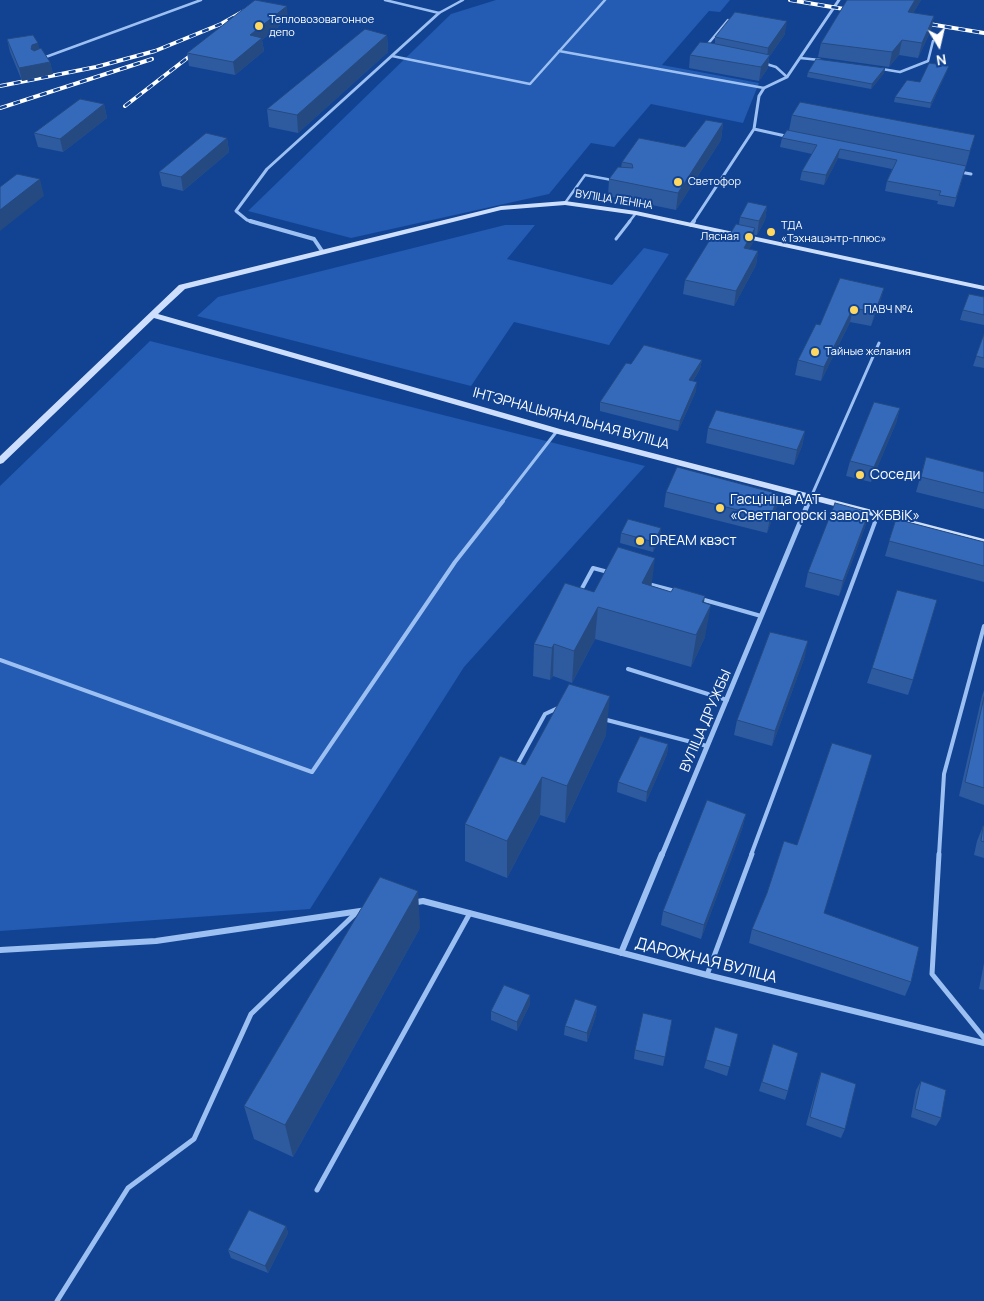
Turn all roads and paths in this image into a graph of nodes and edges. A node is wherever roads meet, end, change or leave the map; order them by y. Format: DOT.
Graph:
graph roads {
  1 [pos="201,0"];
  2 [pos="385,0"];
  3 [pos="463,0"];
  4 [pos="605,0"];
  5 [pos="839,0"];
  6 [pos="439,13"];
  7 [pos="728,20"];
  8 [pos="933,41"];
  9 [pos="559,50"];
  10 [pos="702,51"];
  11 [pos="392,56"];
  12 [pos="800,58"];
  13 [pos="37,60"];
  14 [pos="822,60"];
  15 [pos="754,61"];
  16 [pos="880,69"];
  17 [pos="787,76"];
  18 [pos="764,88"];
  19 [pos="754,129"];
  20 [pos="791,137"];
  21 [pos="952,170"];
  22 [pos="971,174"];
  23 [pos="621,182"];
  24 [pos="565,204"];
  25 [pos="636,214"];
  26 [pos="691,225"];
  27 [pos="616,239"];
  28 [pos="322,251"];
  29 [pos="984,288"];
  30 [pos="152,316"];
  31 [pos="879,342"];
  32 [pos="557,431"];
  33 [pos="0,461"];
  34 [pos="811,497"];
  35 [pos="878,514"];
  36 [pos="984,542"];
  37 [pos="612,573"];
  38 [pos="640,581"];
  39 [pos="677,592"];
  40 [pos="577,597"];
  41 [pos="696,597"];
  42 [pos="761,616"];
  43 [pos="984,626"];
  44 [pos="0,660"];
  45 [pos="628,670"];
  46 [pos="727,700"];
  47 [pos="568,709"];
  48 [pos="596,717"];
  49 [pos="707,746"];
  50 [pos="515,770"];
  51 [pos="405,904"];
  52 [pos="377,908"];
  53 [pos="358,911"];
  54 [pos="470,914"];
  55 [pos="0,950"];
  56 [pos="621,953"];
  57 [pos="707,976"];
  58 [pos="984,1038"];
  59 [pos="984,1043"];
  60 [pos="318,1190"];
  61 [pos="57,1301"];
  1 -- 13 [label="lane"];
  2 -- 6 [label="lane"];
  3 -- 6 [label="lane"];
  4 -- 9 [label="lane"];
  5 -- 12 [label="street"];
  6 -- 11 [label="street"];
  7 -- 10 [label="lane"];
  8 -- 16 [label="lane"];
  9 -- 11 [label="lane"];
  9 -- 18 [label="lane"];
  11 -- 28 [label="street"];
  12 -- 14 [label="lane"];
  12 -- 17 [label="street"];
  15 -- 17 [label="lane"];
  17 -- 18 [label="street"];
  18 -- 19 [label="street"];
  19 -- 20 [label="street"];
  19 -- 26 [label="street"];
  21 -- 22 [label="street"];
  23 -- 24 [label="lane"];
  24 -- 25 [label="street, ВУЛІЦА ЛЕНІНА"];
  24 -- 28 [label="street, ВУЛІЦА ЛЕНІНА"];
  25 -- 26 [label="street, ВУЛІЦА ЛЕНІНА"];
  25 -- 27 [label="lane"];
  26 -- 29 [label="street, ВУЛІЦА ЛЕНІНА"];
  28 -- 30 [label="street, ВУЛІЦА ЛЕНІНА"];
  30 -- 32 [label="street, ІНТЭРНАЦЫЯНАЛЬНАЯ ВУЛІЦА"];
  30 -- 33 [label="street, ВУЛІЦА ЛЕНІНА"];
  31 -- 34 [label="lane"];
  32 -- 34 [label="street, ІНТЭРНАЦЫЯНАЛЬНАЯ ВУЛІЦА"];
  32 -- 44 [label="lane"];
  34 -- 35 [label="street, ІНТЭРНАЦЫЯНАЛЬНАЯ ВУЛІЦА"];
  34 -- 42 [label="street, ВУЛІЦА ДРУЖБЫ"];
  35 -- 36 [label="street, ІНТЭРНАЦЫЯНАЛЬНАЯ ВУЛІЦА"];
  35 -- 57 [label="lane"];
  37 -- 40 [label="lane"];
  38 -- 39 [label="lane"];
  41 -- 42 [label="lane"];
  42 -- 46 [label="street, ВУЛІЦА ДРУЖБЫ"];
  43 -- 58 [label="lane"];
  45 -- 46 [label="lane"];
  46 -- 49 [label="street, ВУЛІЦА ДРУЖБЫ"];
  47 -- 50 [label="lane"];
  48 -- 49 [label="lane"];
  49 -- 56 [label="street, ВУЛІЦА ДРУЖБЫ"];
  51 -- 54 [label="street, ДАРОЖНАЯ ВУЛІЦА"];
  52 -- 53 [label="street"];
  53 -- 55 [label="street"];
  53 -- 61 [label="lane"];
  54 -- 56 [label="street, ДАРОЖНАЯ ВУЛІЦА"];
  54 -- 60 [label="lane"];
  56 -- 57 [label="street, ДАРОЖНАЯ ВУЛІЦА"];
  57 -- 59 [label="street, ДАРОЖНАЯ ВУЛІЦА"];
}
